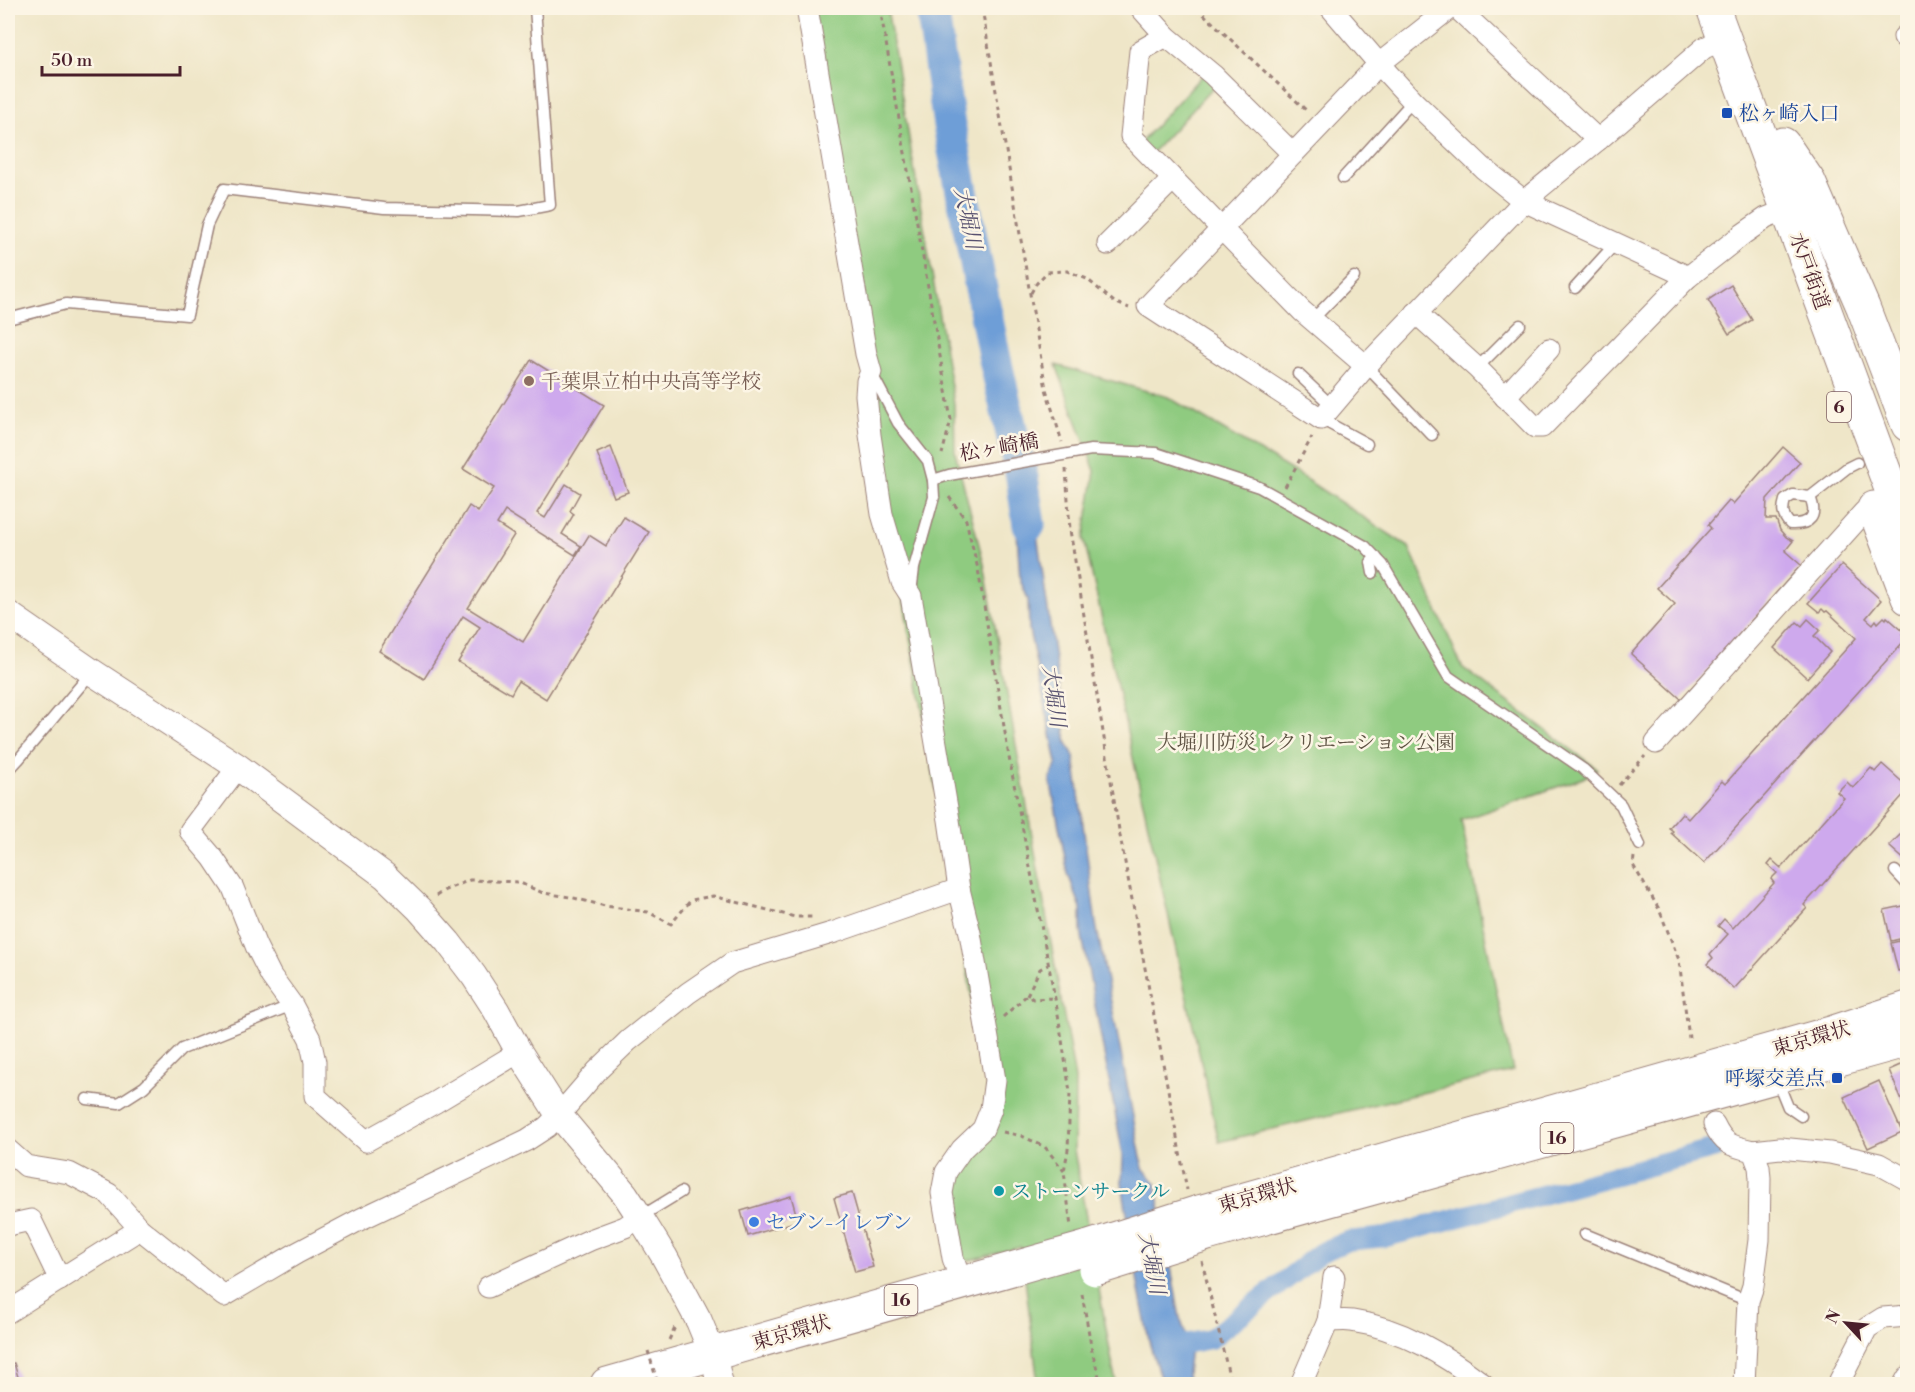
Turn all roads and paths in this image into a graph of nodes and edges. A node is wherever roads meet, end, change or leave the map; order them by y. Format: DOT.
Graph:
graph roads {
  1 [pos="535,8"];
  2 [pos="807,8"];
  3 [pos="880,8"];
  4 [pos="982,8"];
  5 [pos="1141,8"];
  6 [pos="1197,8"];
  7 [pos="1331,8"];
  8 [pos="1450,8"];
  9 [pos="1457,8"];
  10 [pos="1713,8"];
  11 [pos="1733,8"];
  12 [pos="1166,36"];
  13 [pos="1725,39"];
  14 [pos="1379,64"];
  15 [pos="1413,101"];
  16 [pos="1322,124"];
  17 [pos="1598,140"];
  18 [pos="1783,144"];
  19 [pos="1293,154"];
  20 [pos="1343,178"];
  21 [pos="1173,179"];
  22 [pos="1524,201"];
  23 [pos="1787,210"];
  24 [pos="1222,229"];
  25 [pos="1616,243"];
  26 [pos="1108,244"];
  27 [pos="1354,277"];
  28 [pos="1687,278"];
  29 [pos="1575,288"];
  30 [pos="1031,294"];
  31 [pos="1148,306"];
  32 [pos="1416,313"];
  33 [pos="8,319"];
  34 [pos="1312,320"];
  35 [pos="1520,325"];
  36 [pos="1549,349"];
  37 [pos="1366,366"];
  38 [pos="1477,368"];
  39 [pos="871,372"];
  40 [pos="1298,374"];
  41 [pos="1505,397"];
  42 [pos="1327,413"];
  43 [pos="1908,425"];
  44 [pos="1432,435"];
  45 [pos="1367,444"];
  46 [pos="1061,454"];
  47 [pos="1857,463"];
  48 [pos="1908,476"];
  49 [pos="940,478"];
  50 [pos="1810,497"];
  51 [pos="1279,499"];
  52 [pos="1873,507"];
  53 [pos="1908,535"];
  54 [pos="1376,557"];
  55 [pos="1373,573"];
  56 [pos="911,596"];
  57 [pos="1908,598"];
  58 [pos="8,614"];
  59 [pos="92,672"];
  60 [pos="1656,743"];
  61 [pos="238,768"];
  62 [pos="8,771"];
  63 [pos="1610,795"];
  64 [pos="1640,845"];
  65 [pos="1895,871"];
  66 [pos="1908,885"];
  67 [pos="959,889"];
  68 [pos="419,909"];
  69 [pos="819,918"];
  70 [pos="1048,965"];
  71 [pos="1027,995"];
  72 [pos="1055,998"];
  73 [pos="292,1005"];
  74 [pos="1908,1008"];
  75 [pos="986,1026"];
  76 [pos="1689,1038"];
  77 [pos="1908,1040"];
  78 [pos="519,1052"];
  79 [pos="1776,1077"];
  80 [pos="87,1099"];
  81 [pos="560,1115"];
  82 [pos="1801,1116"];
  83 [pos="1714,1124"];
  84 [pos="983,1128"];
  85 [pos="8,1150"];
  86 [pos="1752,1151"];
  87 [pos="1064,1171"];
  88 [pos="1908,1180"];
  89 [pos="681,1192"];
  90 [pos="640,1217"];
  91 [pos="8,1225"];
  92 [pos="1199,1226"];
  93 [pos="140,1229"];
  94 [pos="1585,1234"];
  95 [pos="1084,1260"];
  96 [pos="1334,1277"];
  97 [pos="60,1280"];
  98 [pos="961,1283"];
  99 [pos="488,1287"];
  100 [pos="1748,1301"];
  101 [pos="8,1312"];
  102 [pos="1907,1316"];
  103 [pos="1328,1321"];
  104 [pos="648,1351"];
  105 [pos="717,1372"];
  106 [pos="1908,1377"];
  107 [pos="607,1384"];
  108 [pos="658,1384"];
  109 [pos="687,1384"];
  110 [pos="1101,1384"];
  111 [pos="1231,1384"];
  112 [pos="1301,1384"];
  113 [pos="1483,1384"];
  114 [pos="1744,1384"];
  115 [pos="1838,1384"];
  116 [pos="1904,1384"];
  1 -- 33 [label="lane"];
  2 -- 39 [label="street"];
  3 -- 49 [label="path"];
  4 -- 30 [label="path"];
  5 -- 12 [label="street"];
  6 -- 16 [label="path"];
  7 -- 14 [label="street"];
  8 -- 14 [label="street"];
  9 -- 17 [label="street"];
  10 -- 13 [label="highway, 水戸街道 / 6"];
  11 -- 18 [label="highway, 水戸街道 / 6"];
  12 -- 19 [label="street"];
  12 -- 21 [label="street"];
  13 -- 17 [label="street"];
  13 -- 23 [label="highway, 水戸街道 / 6"];
  14 -- 15 [label="street"];
  14 -- 16 [label="street"];
  15 -- 20 [label="lane"];
  15 -- 22 [label="street"];
  16 -- 19 [label="street"];
  17 -- 22 [label="street"];
  18 -- 43 [label="highway, 6"];
  18 -- 48 [label="highway, 水戸街道 / 6"];
  19 -- 24 [label="street"];
  21 -- 24 [label="street"];
  21 -- 26 [label="street"];
  22 -- 25 [label="street"];
  22 -- 32 [label="street"];
  23 -- 28 [label="street"];
  23 -- 47 [label="highway, 6"];
  23 -- 53 [label="highway, 水戸街道 / 6"];
  24 -- 31 [label="street"];
  24 -- 34 [label="street"];
  25 -- 28 [label="street"];
  25 -- 29 [label="lane"];
  27 -- 34 [label="lane"];
  28 -- 41 [label="street"];
  30 -- 31 [label="path"];
  30 -- 46 [label="path"];
  31 -- 42 [label="street"];
  32 -- 37 [label="street"];
  32 -- 38 [label="street"];
  34 -- 37 [label="street"];
  35 -- 38 [label="lane"];
  36 -- 41 [label="street"];
  37 -- 42 [label="street"];
  37 -- 44 [label="lane"];
  38 -- 41 [label="street"];
  39 -- 49 [label="lane"];
  39 -- 56 [label="street"];
  40 -- 42 [label="lane"];
  42 -- 45 [label="lane"];
  42 -- 51 [label="path"];
  46 -- 49 [label="lane, 松ヶ崎橋"];
  46 -- 51 [label="lane, 松ヶ崎橋"];
  46 -- 92 [label="path"];
  47 -- 50 [label="lane"];
  47 -- 52 [label="highway, 6"];
  49 -- 56 [label="lane"];
  49 -- 70 [label="path"];
  51 -- 54 [label="lane, 松ヶ崎橋"];
  52 -- 57 [label="highway, 6"];
  52 -- 60 [label="street"];
  54 -- 55 [label="lane"];
  54 -- 63 [label="lane, 松ヶ崎橋"];
  56 -- 67 [label="street"];
  58 -- 59 [label="street"];
  59 -- 61 [label="street"];
  59 -- 62 [label="lane"];
  60 -- 63 [label="path"];
  61 -- 68 [label="street"];
  61 -- 73 [label="street"];
  63 -- 64 [label="lane, 松ヶ崎橋"];
  64 -- 76 [label="path"];
  65 -- 66 [label="lane"];
  67 -- 75 [label="street"];
  67 -- 81 [label="street"];
  68 -- 69 [label="path"];
  68 -- 78 [label="street"];
  70 -- 71 [label="path"];
  70 -- 72 [label="path"];
  71 -- 72 [label="path"];
  71 -- 75 [label="path"];
  72 -- 87 [label="path"];
  73 -- 78 [label="street"];
  73 -- 80 [label="lane"];
  74 -- 92 [label="highway, 東京環状 / 16"];
  75 -- 84 [label="street"];
  77 -- 79 [label="highway, 東京環状 / 16"];
  78 -- 81 [label="street"];
  79 -- 82 [label="lane"];
  79 -- 92 [label="highway, 東京環状 / 16"];
  81 -- 90 [label="street"];
  81 -- 93 [label="street"];
  83 -- 86 [label="street"];
  84 -- 87 [label="path"];
  84 -- 98 [label="street"];
  85 -- 93 [label="street"];
  86 -- 88 [label="street"];
  86 -- 100 [label="street"];
  87 -- 95 [label="path"];
  89 -- 90 [label="lane"];
  90 -- 99 [label="street"];
  90 -- 105 [label="street"];
  91 -- 97 [label="street"];
  92 -- 95 [label="highway, 東京環状 / 16, bridge"];
  92 -- 111 [label="path"];
  93 -- 97 [label="street"];
  94 -- 100 [label="lane"];
  95 -- 98 [label="highway, 東京環状 / 16"];
  95 -- 105 [label="highway, 東京環状 / 16"];
  95 -- 110 [label="path"];
  96 -- 103 [label="street"];
  97 -- 101 [label="street"];
  98 -- 105 [label="highway, 東京環状 / 16"];
  100 -- 114 [label="street"];
  102 -- 115 [label="street"];
  103 -- 112 [label="street"];
  103 -- 113 [label="street"];
  104 -- 108 [label="path, bridge"];
  105 -- 107 [label="highway, 東京環状 / 16"];
  105 -- 109 [label="highway, 東京環状 / 16"];
  106 -- 116 [label="street"];
}
